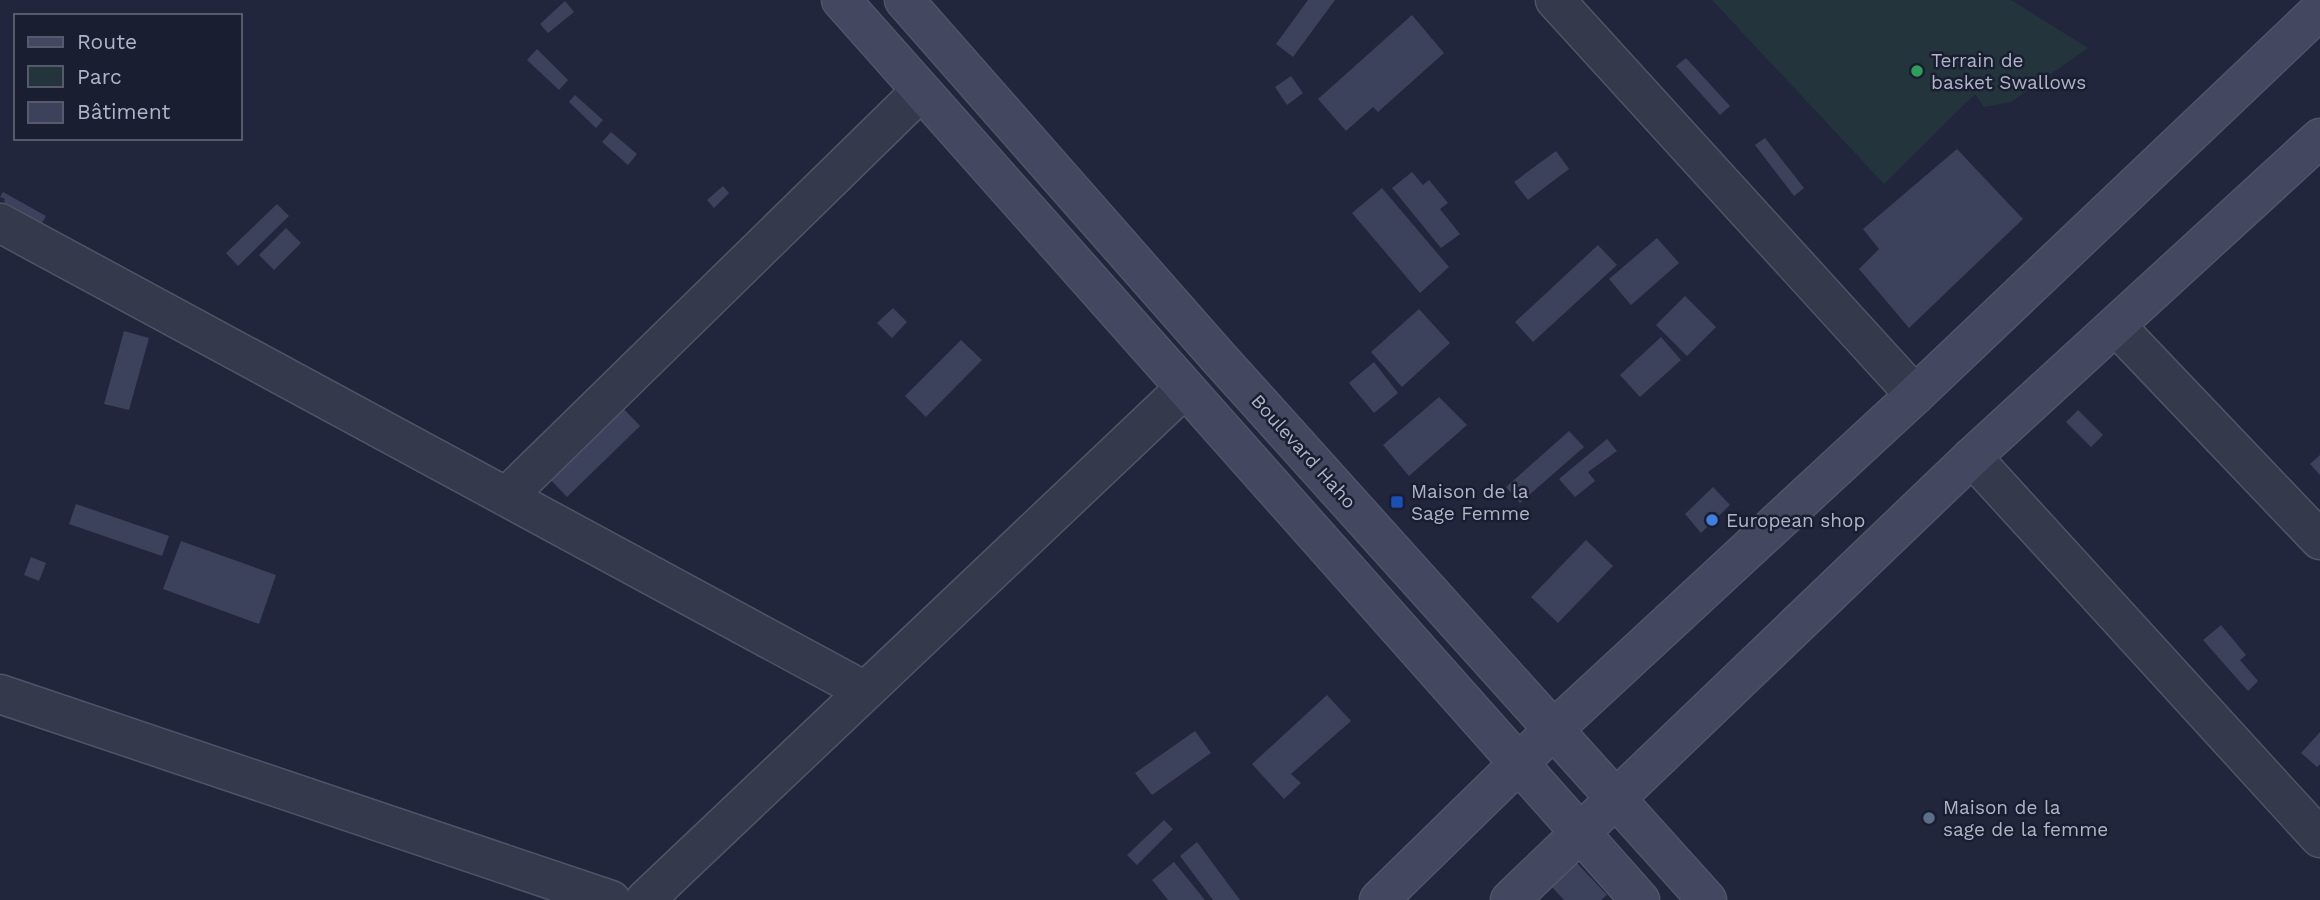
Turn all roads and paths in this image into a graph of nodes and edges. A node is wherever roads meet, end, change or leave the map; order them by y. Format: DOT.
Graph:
graph roads {
  1 [pos="841,0"];
  2 [pos="904,0"];
  3 [pos="1555,0"];
  4 [pos="2320,10"];
  5 [pos="921,91"];
  6 [pos="2320,138"];
  7 [pos="0,223"];
  8 [pos="2116,326"];
  9 [pos="1185,388"];
  10 [pos="1915,395"];
  11 [pos="1972,457"];
  12 [pos="506,497"];
  13 [pos="2320,540"];
  14 [pos="865,691"];
  15 [pos="0,694"];
  16 [pos="1554,729"];
  17 [pos="1519,764"];
  18 [pos="1618,799"];
  19 [pos="1581,832"];
  20 [pos="2320,838"];
  21 [pos="611,900"];
  22 [pos="645,900"];
  23 [pos="1379,900"];
  24 [pos="1510,900"];
  25 [pos="1640,900"];
  26 [pos="1707,900"];
  1 -- 5 [label="main road"];
  2 -- 16 [label="main road, Boulevard Haho"];
  3 -- 10 [label="street"];
  4 -- 10 [label="main road"];
  5 -- 9 [label="main road"];
  5 -- 12 [label="street"];
  6 -- 8 [label="main road"];
  7 -- 12 [label="street"];
  8 -- 11 [label="main road"];
  8 -- 13 [label="street"];
  9 -- 14 [label="street"];
  9 -- 17 [label="main road"];
  10 -- 16 [label="main road"];
  11 -- 18 [label="main road"];
  11 -- 20 [label="street"];
  12 -- 14 [label="street"];
  14 -- 22 [label="street"];
  15 -- 21 [label="street"];
  16 -- 17 [label="main road"];
  16 -- 18 [label="main road, Boulevard Haho"];
  17 -- 19 [label="main road"];
  17 -- 23 [label="main road"];
  18 -- 19 [label="main road"];
  18 -- 26 [label="main road, Boulevard Haho"];
  19 -- 24 [label="main road"];
  19 -- 25 [label="main road"];
}
